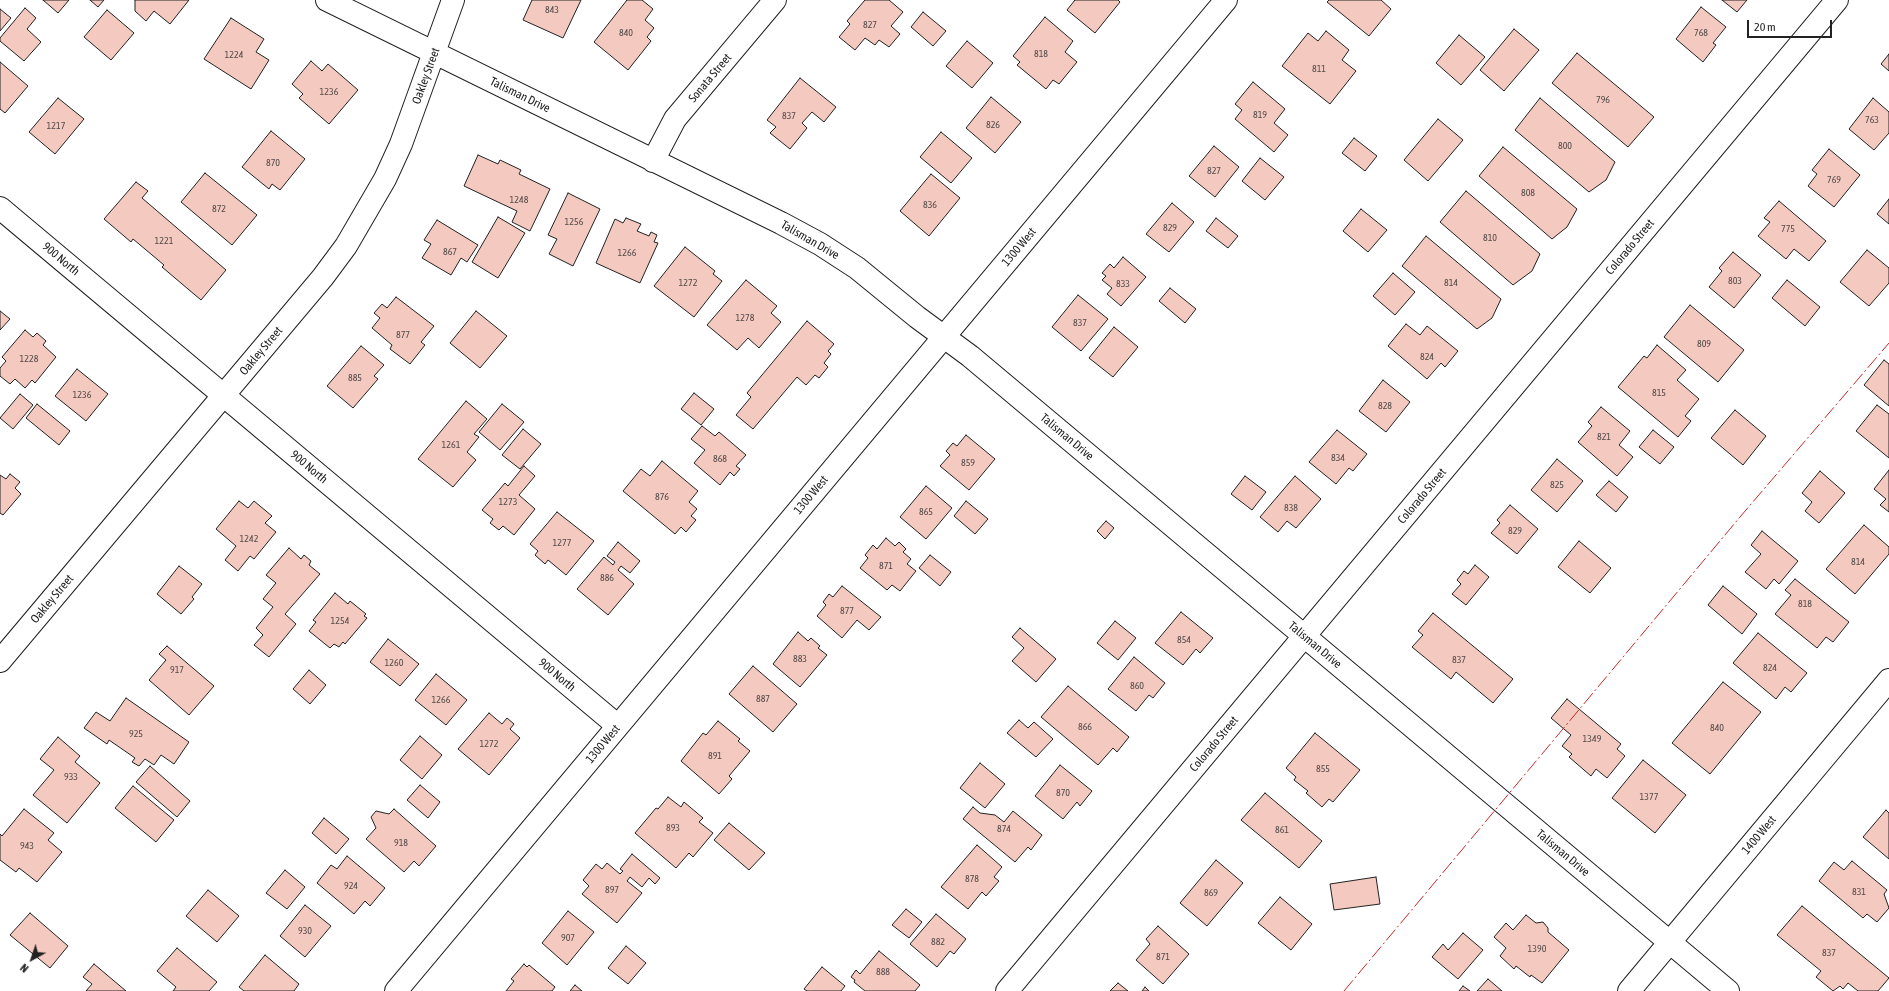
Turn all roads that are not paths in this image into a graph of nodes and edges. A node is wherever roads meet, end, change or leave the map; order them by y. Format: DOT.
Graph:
graph roads {
  1 [pos="327,0"];
  2 [pos="453,0"];
  3 [pos="775,0"];
  4 [pos="1226,0"];
  5 [pos="1837,0"];
  6 [pos="435,52"];
  7 [pos="653,161"];
  8 [pos="0,208"];
  9 [pos="944,336"];
  10 [pos="224,395"];
  11 [pos="1304,636"];
  12 [pos="0,661"];
  13 [pos="1889,680"];
  14 [pos="618,726"];
  15 [pos="1669,942"];
  16 [pos="396,991"];
  17 [pos="1007,991"];
  18 [pos="1629,991"];
  19 [pos="1728,991"];
  1 -- 6 [label="street, Talisman Drive"];
  2 -- 6 [label="street, Oakley Street"];
  3 -- 7 [label="street, Sonata Street"];
  4 -- 9 [label="street, 1300 West"];
  5 -- 11 [label="street, Colorado Street"];
  6 -- 7 [label="street, Talisman Drive"];
  6 -- 10 [label="street, Oakley Street"];
  7 -- 9 [label="street, Talisman Drive"];
  8 -- 10 [label="street, 900 North"];
  9 -- 11 [label="street, Talisman Drive"];
  9 -- 14 [label="street, 1300 West"];
  10 -- 12 [label="street, Oakley Street"];
  10 -- 14 [label="street, 900 North"];
  11 -- 15 [label="street, Talisman Drive"];
  11 -- 17 [label="street, Colorado Street"];
  13 -- 15 [label="street, 1400 West"];
  14 -- 16 [label="street, 1300 West"];
  15 -- 18 [label="street, 1400 West"];
  15 -- 19 [label="street, Talisman Drive"];
}
